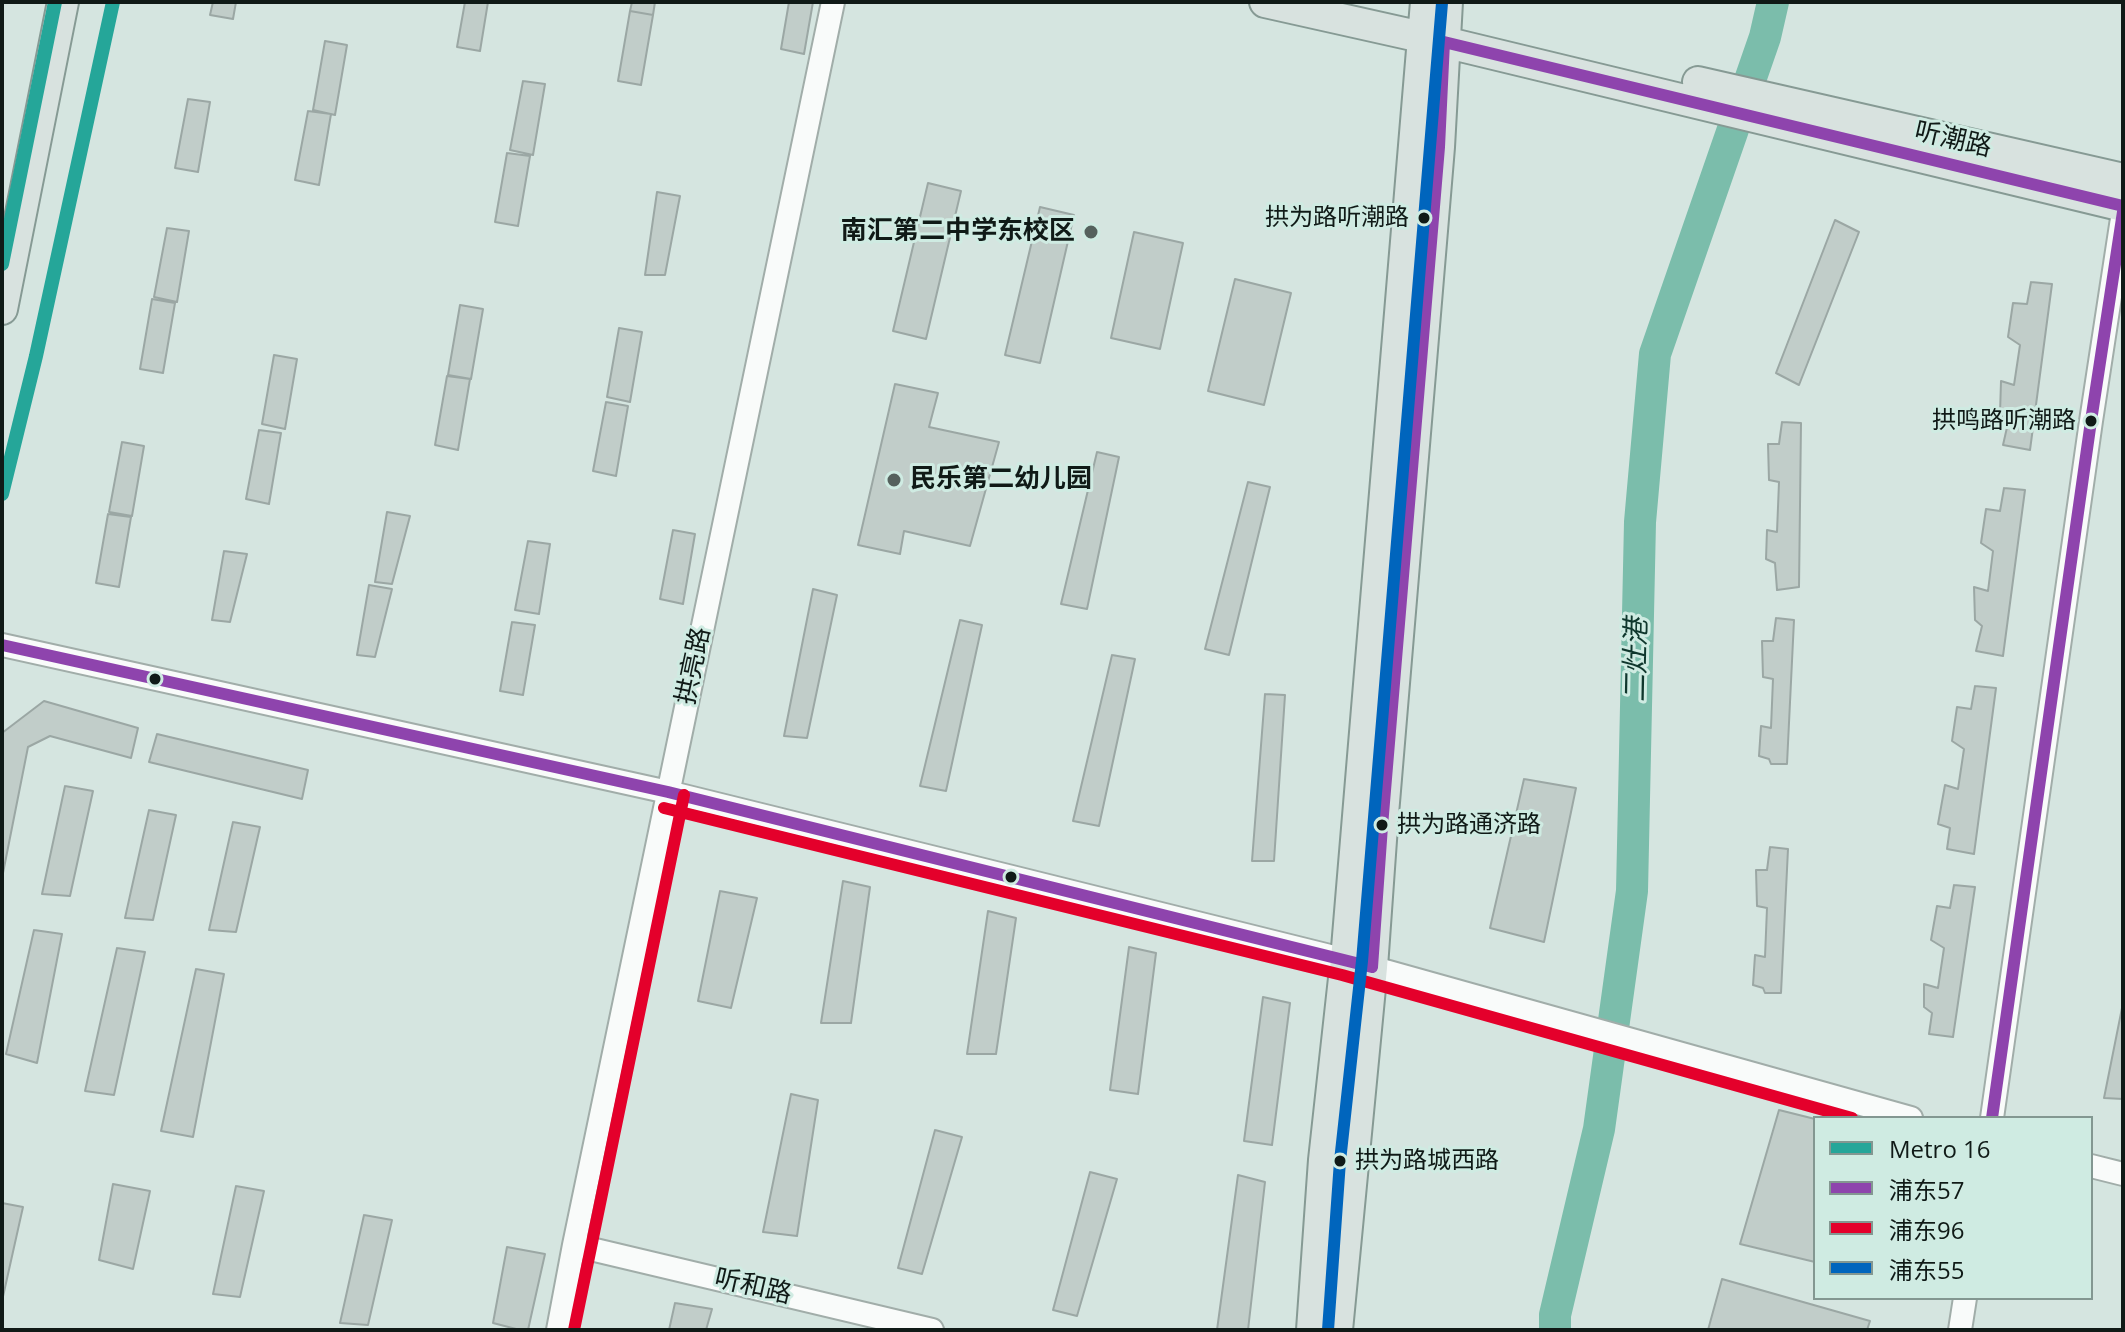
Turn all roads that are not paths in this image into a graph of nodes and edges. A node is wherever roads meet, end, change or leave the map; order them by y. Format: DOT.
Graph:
graph roads {
  1 [pos="44,2"];
  2 [pos="63,2"];
  3 [pos="833,2"];
  4 [pos="1265,2"];
  5 [pos="1362,2"];
  6 [pos="1435,20"];
  7 [pos="1801,117"];
  8 [pos="2123,179"];
  9 [pos="2123,209"];
  10 [pos="2,213"];
  11 [pos="2,309"];
  12 [pos="2,645"];
  13 [pos="668,792"];
  14 [pos="1359,964"];
  15 [pos="1904,1116"];
  16 [pos="1992,1116"];
  17 [pos="2093,1166"];
  18 [pos="2123,1174"];
  19 [pos="574,1245"];
  20 [pos="1965,1300"];
  21 [pos="558,1330"];
  22 [pos="932,1330"];
  23 [pos="1312,1330"];
  24 [pos="1337,1330"];
  25 [pos="1960,1330"];
  1 -- 10 [label="main road"];
  2 -- 11 [label="main road"];
  3 -- 13 [label="street, 拱亮路"];
  4 -- 6 [label="main road, 听潮路"];
  5 -- 6 [label="main road, 听潮路"];
  6 -- 7 [label="main road, 听潮路"];
  6 -- 14 [label="main road"];
  7 -- 8 [label="main road, 听潮路"];
  7 -- 9 [label="main road, 听潮路"];
  9 -- 16 [label="street"];
  12 -- 13 [label="street"];
  13 -- 14 [label="street"];
  13 -- 19 [label="street, 拱亮路"];
  14 -- 15 [label="street"];
  14 -- 23 [label="main road"];
  14 -- 24 [label="main road"];
  17 -- 18 [label="street"];
  19 -- 21 [label="street, 拱亮路"];
  19 -- 22 [label="street, 听和路"];
  20 -- 25 [label="street"];
}
